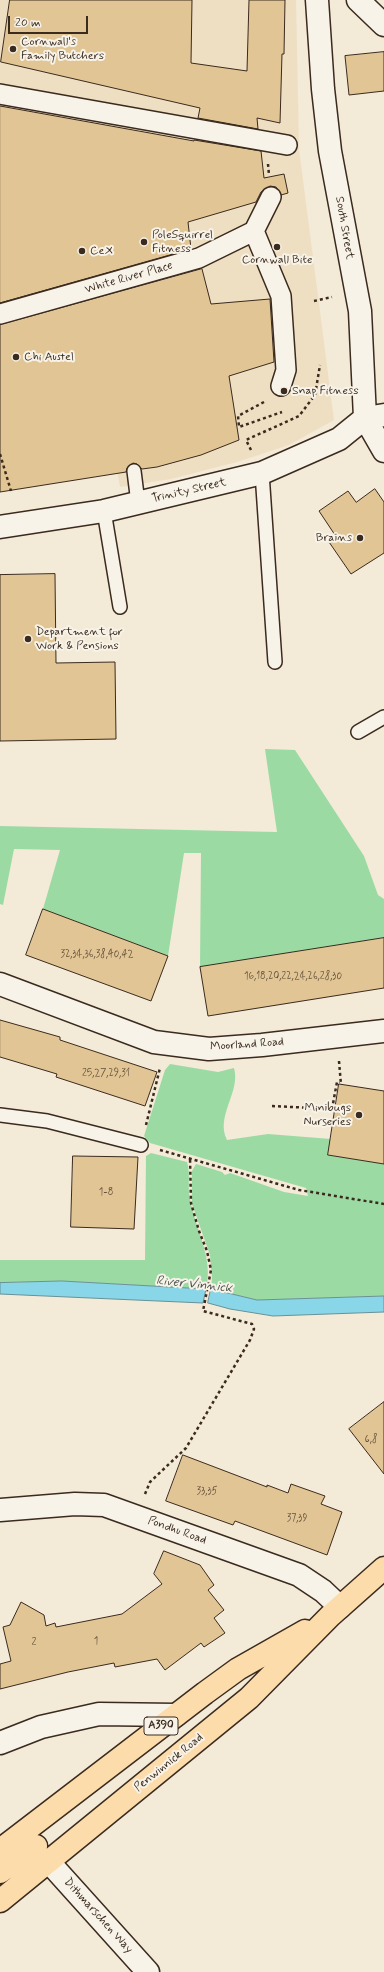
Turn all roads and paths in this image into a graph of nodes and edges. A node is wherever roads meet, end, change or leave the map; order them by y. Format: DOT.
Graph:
graph roads {
  1 [pos="317,0"];
  2 [pos="358,0"];
  3 [pos="384,25"];
  4 [pos="0,94"];
  5 [pos="287,145"];
  6 [pos="271,203"];
  7 [pos="254,231"];
  8 [pos="0,314"];
  9 [pos="320,366"];
  10 [pos="280,386"];
  11 [pos="282,412"];
  12 [pos="375,417"];
  13 [pos="384,451"];
  14 [pos="0,454"];
  15 [pos="134,471"];
  16 [pos="262,473"];
  17 [pos="11,491"];
  18 [pos="138,503"];
  19 [pos="104,511"];
  20 [pos="0,527"];
  21 [pos="120,607"];
  22 [pos="275,662"];
  23 [pos="384,717"];
  24 [pos="358,732"];
  25 [pos="0,984"];
  26 [pos="384,1031"];
  27 [pos="165,1044"];
  28 [pos="340,1082"];
  29 [pos="272,1106"];
  30 [pos="0,1115"];
  31 [pos="142,1145"];
  32 [pos="190,1157"];
  33 [pos="384,1204"];
  34 [pos="0,1510"];
  35 [pos="140,1518"];
  36 [pos="384,1568"];
  37 [pos="335,1612"];
  38 [pos="176,1715"];
  39 [pos="0,1743"];
  40 [pos="36,1846"];
  41 [pos="0,1850"];
  42 [pos="0,1872"];
  43 [pos="0,1901"];
  44 [pos="148,1972"];
  1 -- 12 [label="street, South Street"];
  2 -- 3 [label="street"];
  4 -- 5 [label="street"];
  6 -- 7 [label="street"];
  7 -- 8 [label="street, White River Place"];
  7 -- 10 [label="street"];
  9 -- 16 [label="path"];
  10 -- 11 [label="path"];
  12 -- 13 [label="street, South Street"];
  12 -- 16 [label="street, Trinity Street"];
  14 -- 17 [label="path"];
  15 -- 18 [label="lane"];
  16 -- 18 [label="street, Trinity Street"];
  16 -- 22 [label="lane"];
  18 -- 19 [label="street, Trinity Street"];
  19 -- 20 [label="street, Trinity Street"];
  19 -- 21 [label="lane"];
  23 -- 24 [label="lane"];
  25 -- 27 [label="street, Moorland Road"];
  26 -- 27 [label="street, Moorland Road"];
  27 -- 31 [label="path"];
  28 -- 29 [label="path"];
  30 -- 31 [label="lane"];
  31 -- 32 [label="path"];
  32 -- 33 [label="path"];
  32 -- 35 [label="path"];
  34 -- 35 [label="street, Pondhu Road"];
  35 -- 37 [label="street, Pondhu Road"];
  36 -- 37 [label="highway, Penwinnick Road / A390"];
  37 -- 38 [label="highway, Penwinnick Road / A390"];
  37 -- 40 [label="highway, Penwinnick Road / A390"];
  38 -- 39 [label="street"];
  38 -- 40 [label="highway, Penwinnick Road / A390"];
  40 -- 41 [label="highway, Penwinnick Road / A390"];
  40 -- 42 [label="highway"];
  40 -- 43 [label="highway, Penwinnick Road / A390"];
  40 -- 44 [label="street, Dithmarschen Way"];
}
